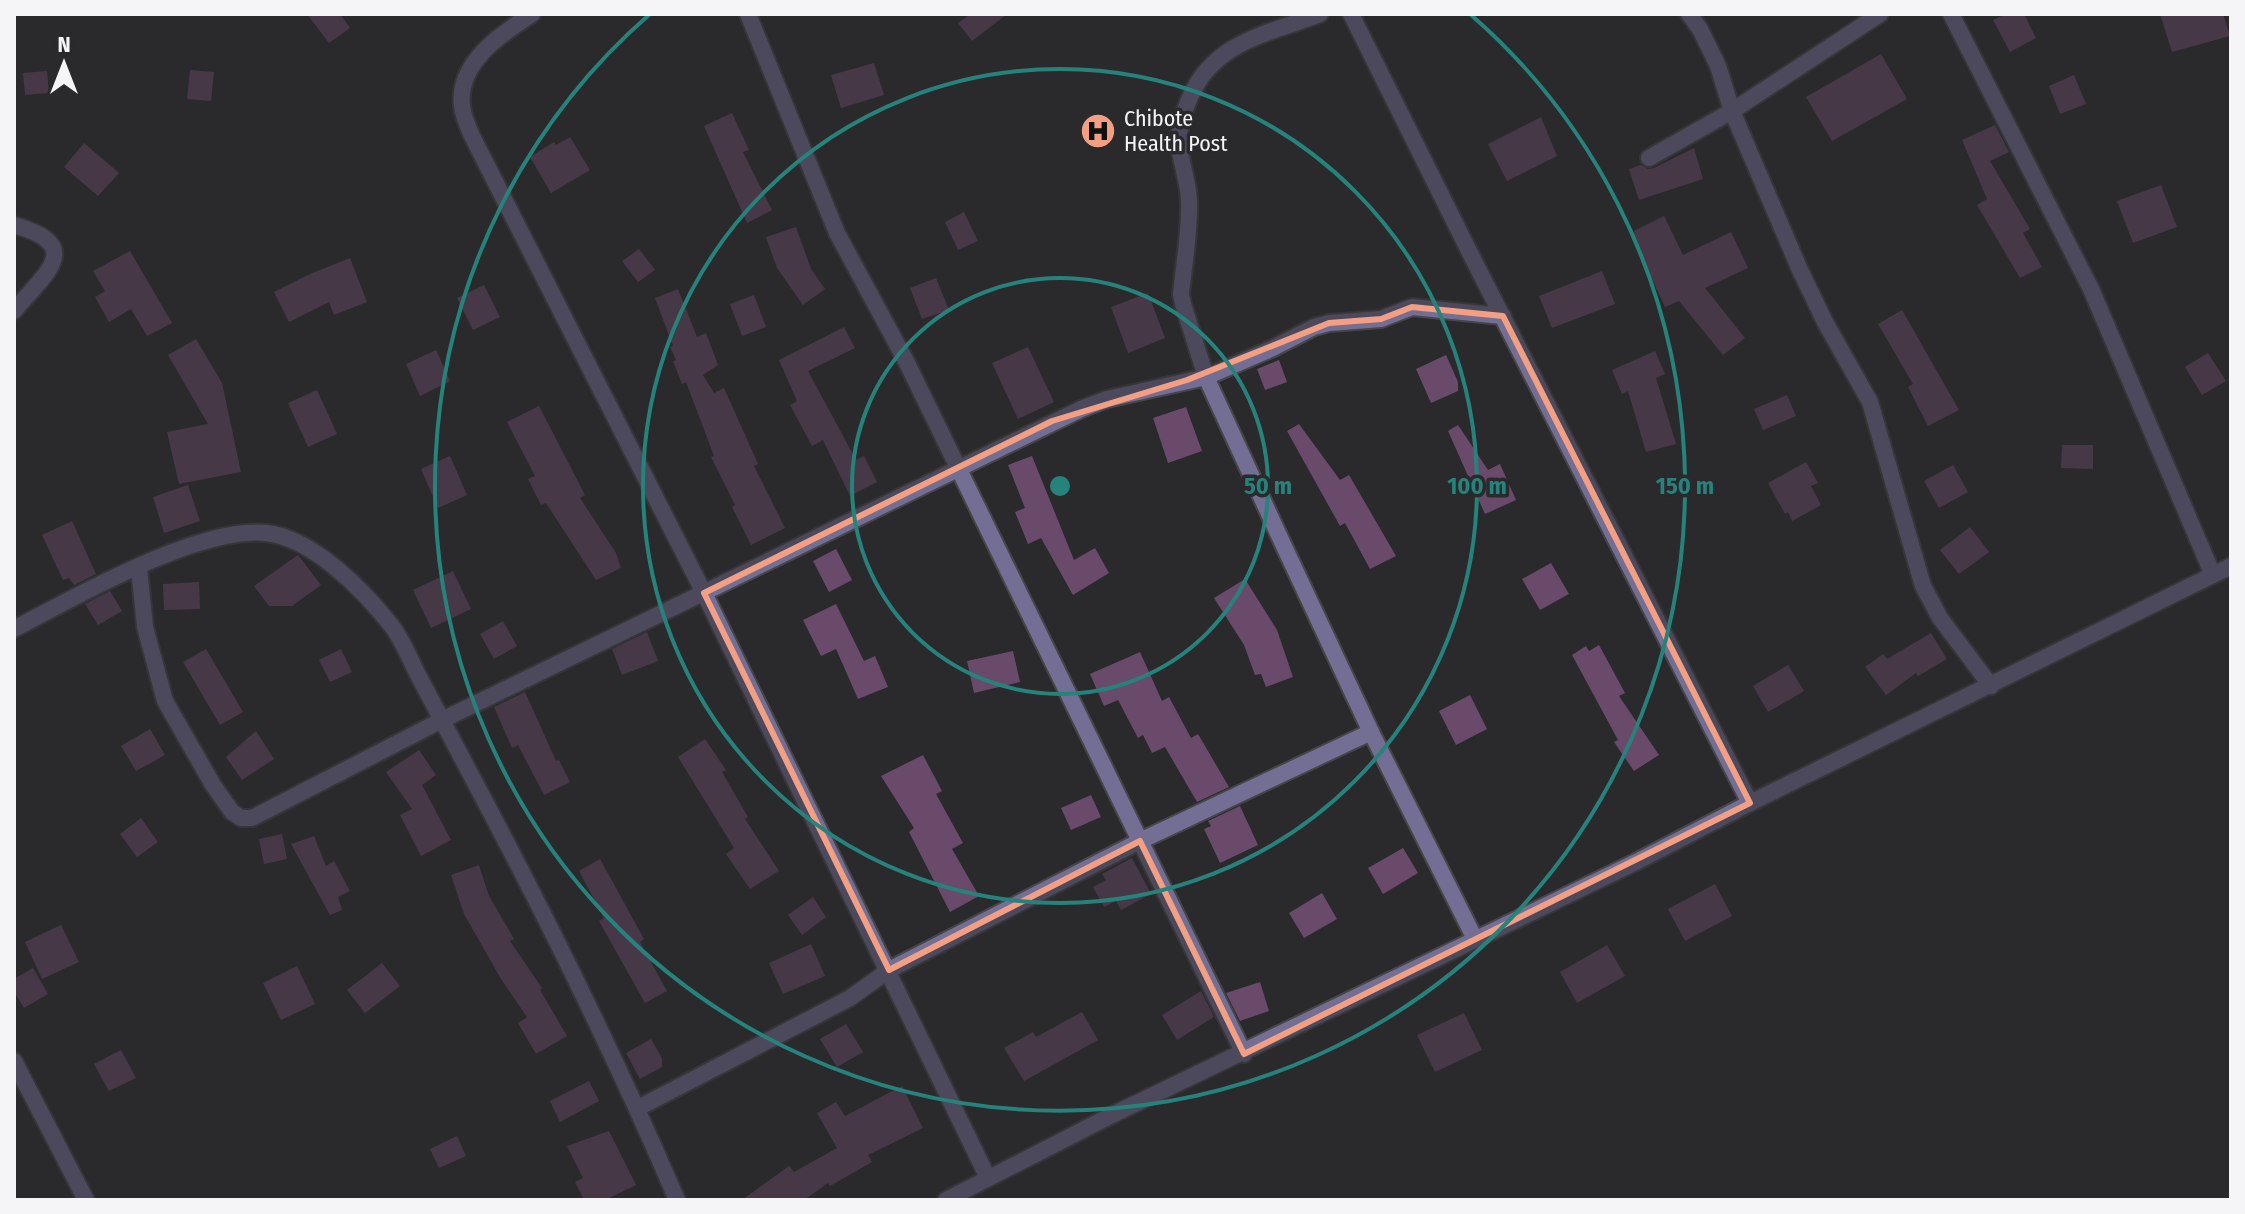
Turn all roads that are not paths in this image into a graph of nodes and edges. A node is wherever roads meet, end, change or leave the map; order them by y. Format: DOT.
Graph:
graph roads {
  1 [pos="532,14"];
  2 [pos="748,14"];
  3 [pos="1320,14"];
  4 [pos="1351,14"];
  5 [pos="1689,14"];
  6 [pos="1880,14"];
  7 [pos="1951,14"];
  8 [pos="1732,111"];
  9 [pos="1649,158"];
  10 [pos="14,225"];
  11 [pos="14,311"];
  12 [pos="1503,316"];
  13 [pos="1206,377"];
  14 [pos="959,468"];
  15 [pos="2231,566"];
  16 [pos="139,568"];
  17 [pos="2213,575"];
  18 [pos="704,593"];
  19 [pos="14,629"];
  20 [pos="1991,686"];
  21 [pos="442,720"];
  22 [pos="1371,732"];
  23 [pos="1750,803"];
  24 [pos="1140,841"];
  25 [pos="1475,939"];
  26 [pos="889,970"];
  27 [pos="1244,1054"];
  28 [pos="14,1061"];
  29 [pos="638,1108"];
  30 [pos="988,1178"];
  31 [pos="86,1200"];
  32 [pos="677,1200"];
  33 [pos="946,1200"];
  1 -- 18 [label="street"];
  2 -- 14 [label="street"];
  3 -- 13 [label="street"];
  4 -- 12 [label="street"];
  5 -- 8 [label="street"];
  6 -- 8 [label="street"];
  7 -- 17 [label="street"];
  8 -- 9 [label="street"];
  8 -- 20 [label="street"];
  10 -- 11 [label="street"];
  12 -- 13 [label="street"];
  12 -- 23 [label="street"];
  13 -- 14 [label="street"];
  13 -- 22 [label="street"];
  14 -- 18 [label="street"];
  14 -- 24 [label="street"];
  15 -- 17 [label="street"];
  16 -- 19 [label="street"];
  16 -- 21 [label="street"];
  16 -- 21 [label="street"];
  17 -- 20 [label="street"];
  18 -- 21 [label="street"];
  18 -- 26 [label="street"];
  20 -- 23 [label="street"];
  21 -- 29 [label="street"];
  22 -- 24 [label="street"];
  22 -- 25 [label="street"];
  23 -- 25 [label="street"];
  24 -- 26 [label="street"];
  24 -- 27 [label="street"];
  25 -- 27 [label="street"];
  26 -- 29 [label="street"];
  26 -- 30 [label="street"];
  27 -- 30 [label="street"];
  28 -- 31 [label="street"];
  29 -- 32 [label="street"];
  30 -- 33 [label="street"];
}
